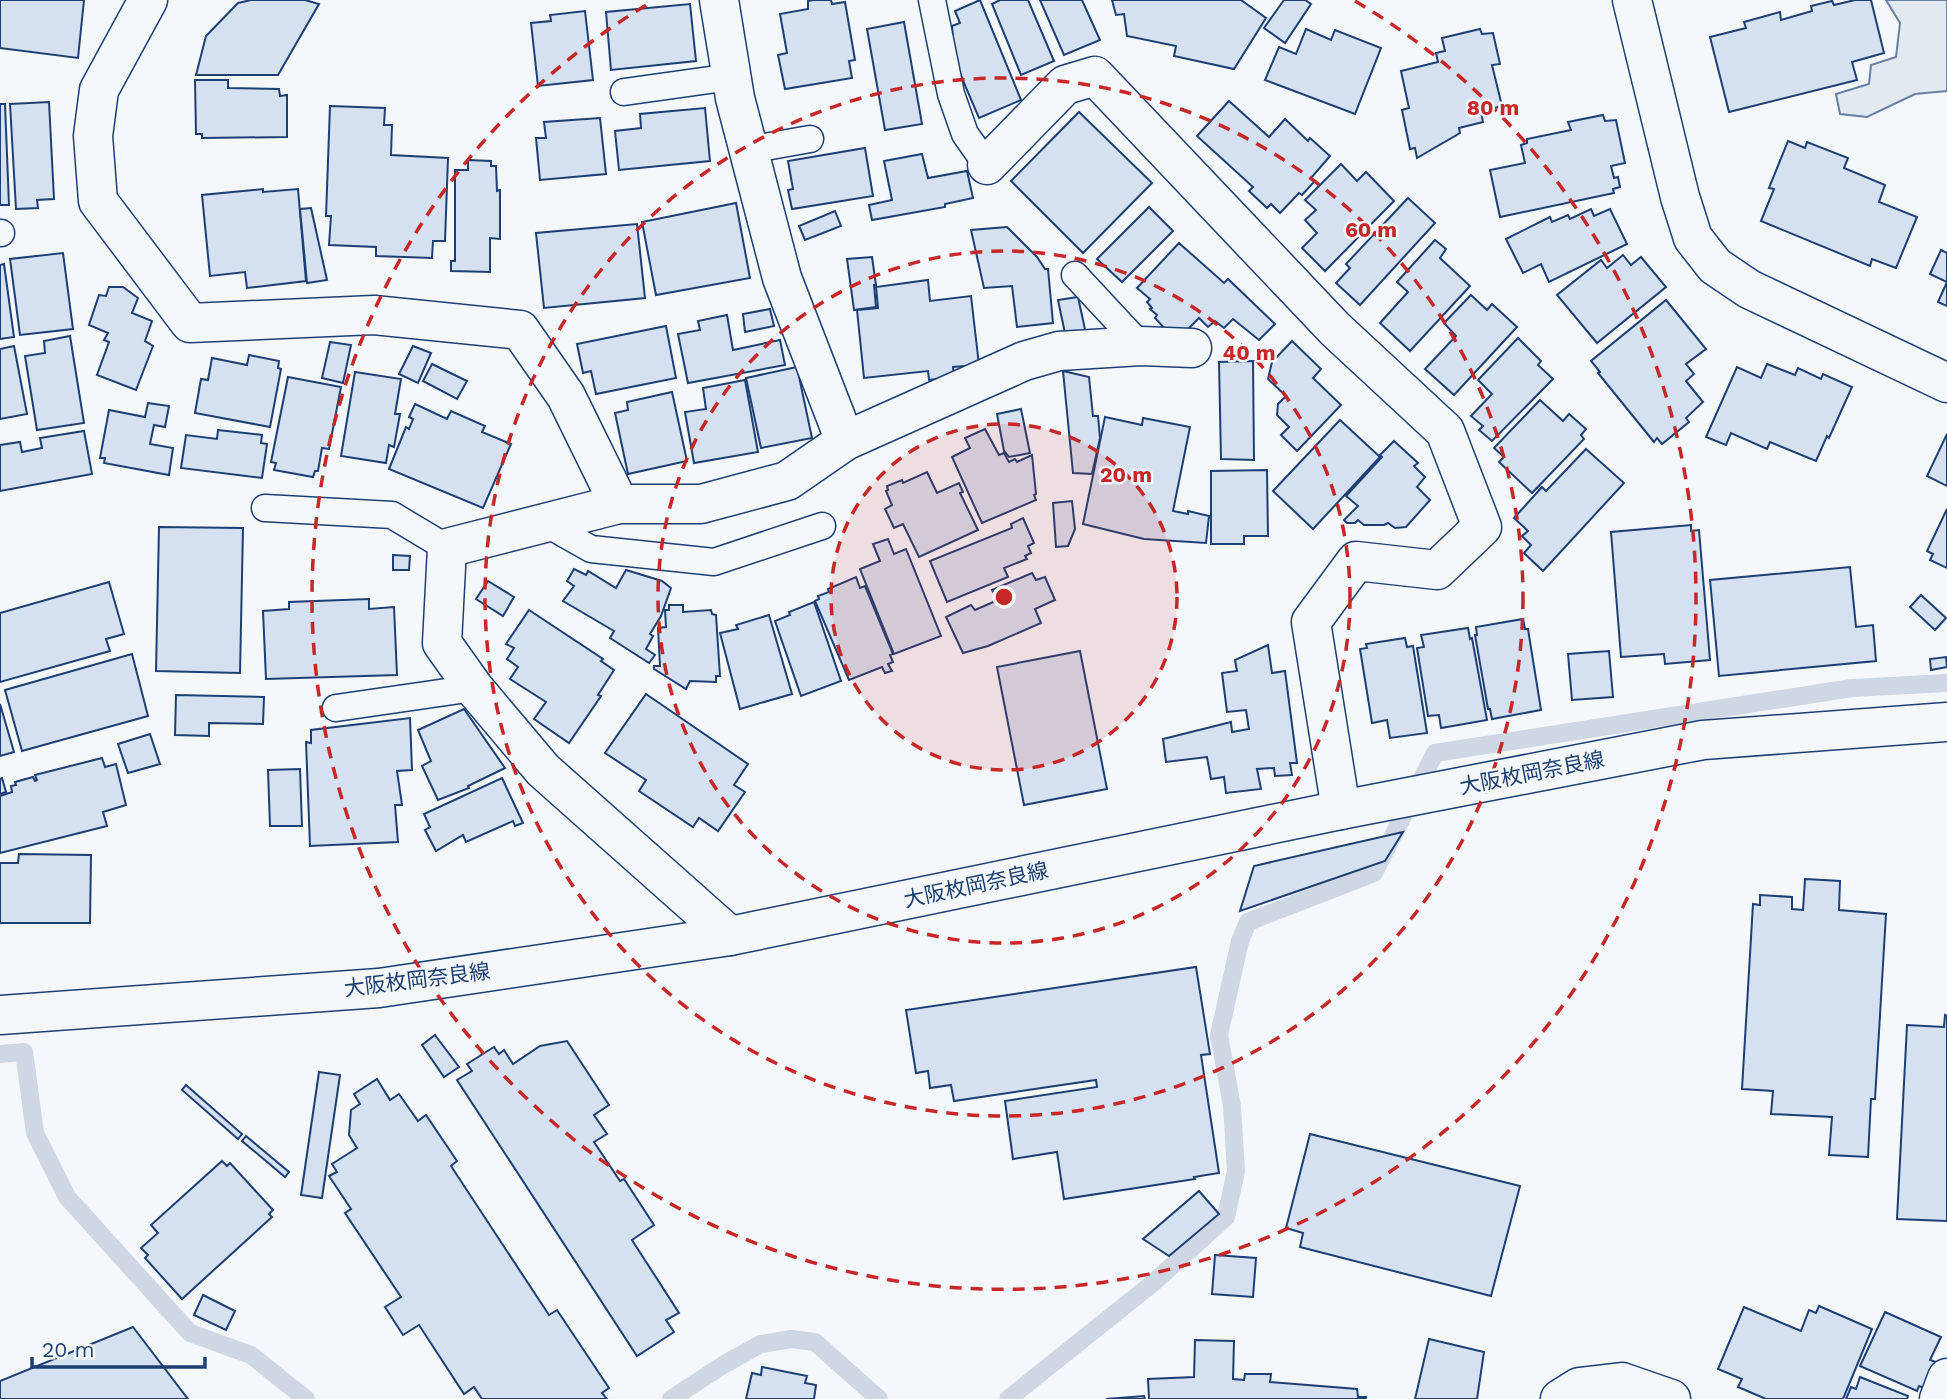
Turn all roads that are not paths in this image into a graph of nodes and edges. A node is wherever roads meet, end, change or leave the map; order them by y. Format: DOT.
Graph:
graph roads {
  1 [pos="148,0"];
  2 [pos="719,0"];
  3 [pos="932,0"];
  4 [pos="1632,0"];
  5 [pos="732,77"];
  6 [pos="624,92"];
  7 [pos="810,139"];
  8 [pos="748,150"];
  9 [pos="987,165"];
  10 [pos="1075,275"];
  11 [pos="1141,346"];
  12 [pos="1192,348"];
  13 [pos="1947,383"];
  14 [pos="845,441"];
  15 [pos="619,504"];
  16 [pos="265,508"];
  17 [pos="545,523"];
  18 [pos="822,526"];
  19 [pos="447,548"];
  20 [pos="474,688"];
  21 [pos="337,708"];
  22 [pos="1947,722"];
  23 [pos="1341,810"];
  24 [pos="730,936"];
  25 [pos="0,1015"];
  26 [pos="1947,1378"];
  27 [pos="1560,1399"];
  28 [pos="1671,1399"];
  29 [pos="1939,1399"];
  1 -- 15 [label="street"];
  2 -- 5 [label="street"];
  3 -- 9 [label="lane"];
  4 -- 13 [label="street"];
  5 -- 6 [label="lane"];
  5 -- 8 [label="street"];
  7 -- 8 [label="lane"];
  8 -- 14 [label="street"];
  9 -- 23 [label="street"];
  10 -- 11 [label="lane"];
  11 -- 12 [label="street"];
  11 -- 14 [label="street"];
  14 -- 15 [label="street"];
  15 -- 17 [label="street"];
  16 -- 19 [label="lane"];
  17 -- 18 [label="lane"];
  17 -- 19 [label="street"];
  19 -- 20 [label="street"];
  20 -- 21 [label="lane"];
  20 -- 24 [label="street"];
  22 -- 23 [label="street, 大阪枚岡奈良線"];
  23 -- 24 [label="street, 大阪枚岡奈良線"];
  24 -- 25 [label="street, 大阪枚岡奈良線"];
  26 -- 29 [label="street"];
  27 -- 28 [label="street"];
}
